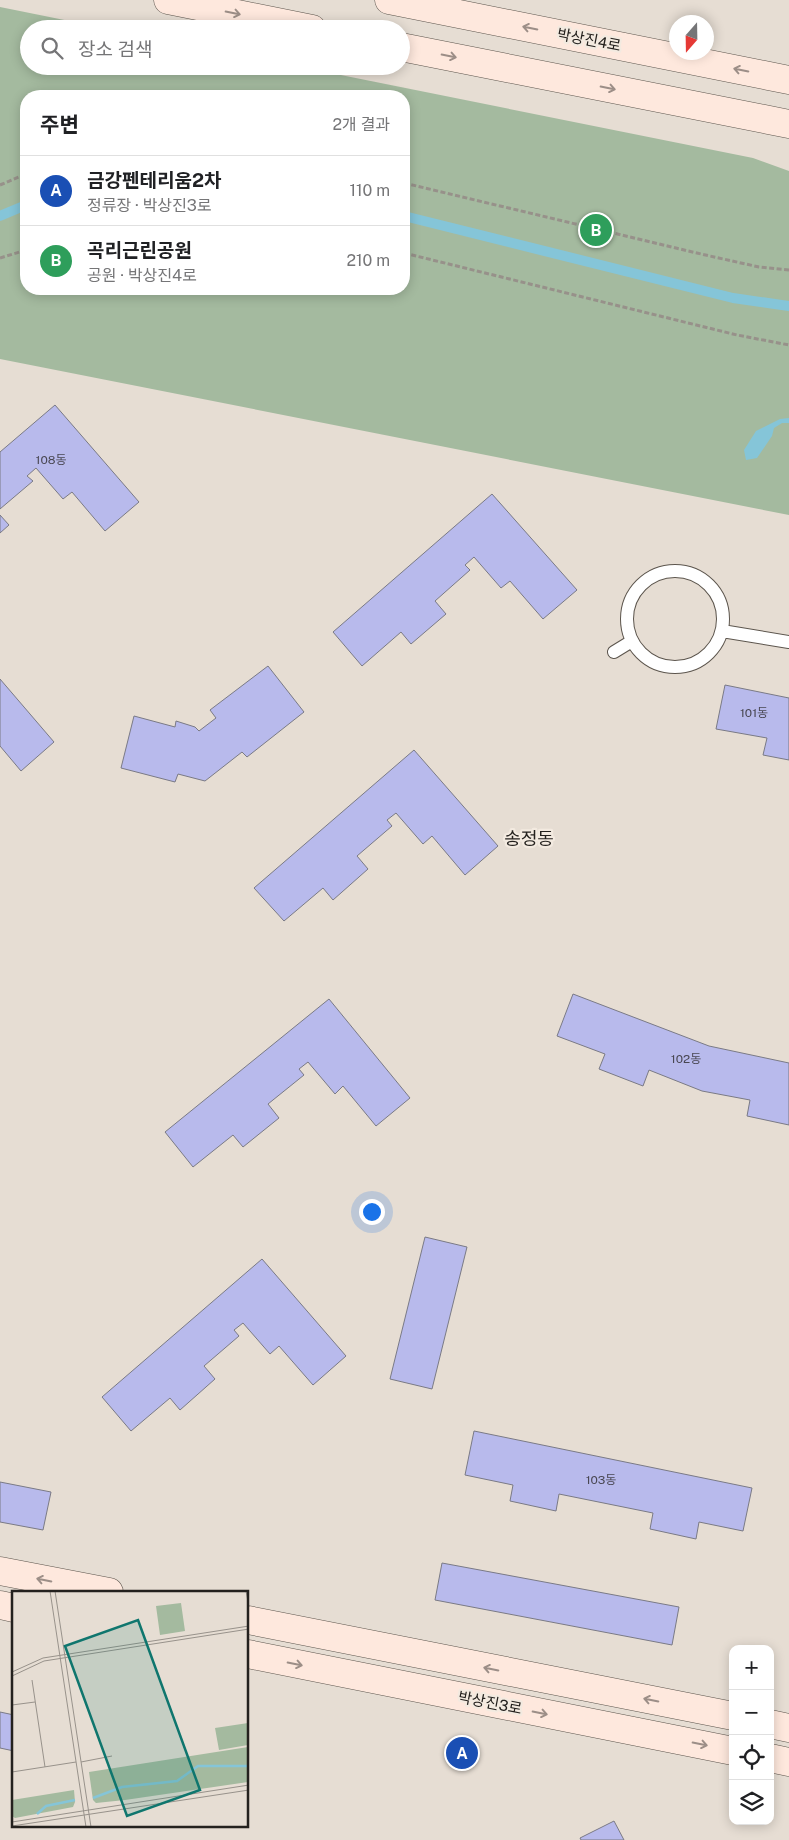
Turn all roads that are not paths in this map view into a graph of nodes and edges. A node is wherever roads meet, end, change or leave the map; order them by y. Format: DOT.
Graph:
graph roads {
  1 [pos="168,0"];
  2 [pos="389,0"];
  3 [pos="267,20"];
  4 [pos="410,49"];
  5 [pos="789,80"];
  6 [pos="789,124"];
  7 [pos="722,631"];
  8 [pos="632,641"];
  9 [pos="789,642"];
  10 [pos="614,652"];
  11 [pos="0,1571"];
  12 [pos="104,1591"];
  13 [pos="249,1620"];
  14 [pos="249,1654"];
  15 [pos="729,1715"];
  16 [pos="774,1725"];
  17 [pos="789,1728"];
  18 [pos="729,1750"];
  19 [pos="774,1759"];
  20 [pos="789,1762"];
  1 -- 3 [label="street, one-way"];
  5 -- 2 [label="street, 박상진4로, one-way"];
  4 -- 6 [label="street, one-way"];
  7 -- 8 [label="lane"];
  7 -- 8 [label="lane"];
  7 -- 9 [label="lane"];
  8 -- 10 [label="lane"];
  12 -- 11 [label="street, one-way"];
  15 -- 13 [label="street, one-way"];
  14 -- 18 [label="street, 박상진3로, one-way"];
  16 -- 17 [label="street"];
  19 -- 20 [label="street"];
}
